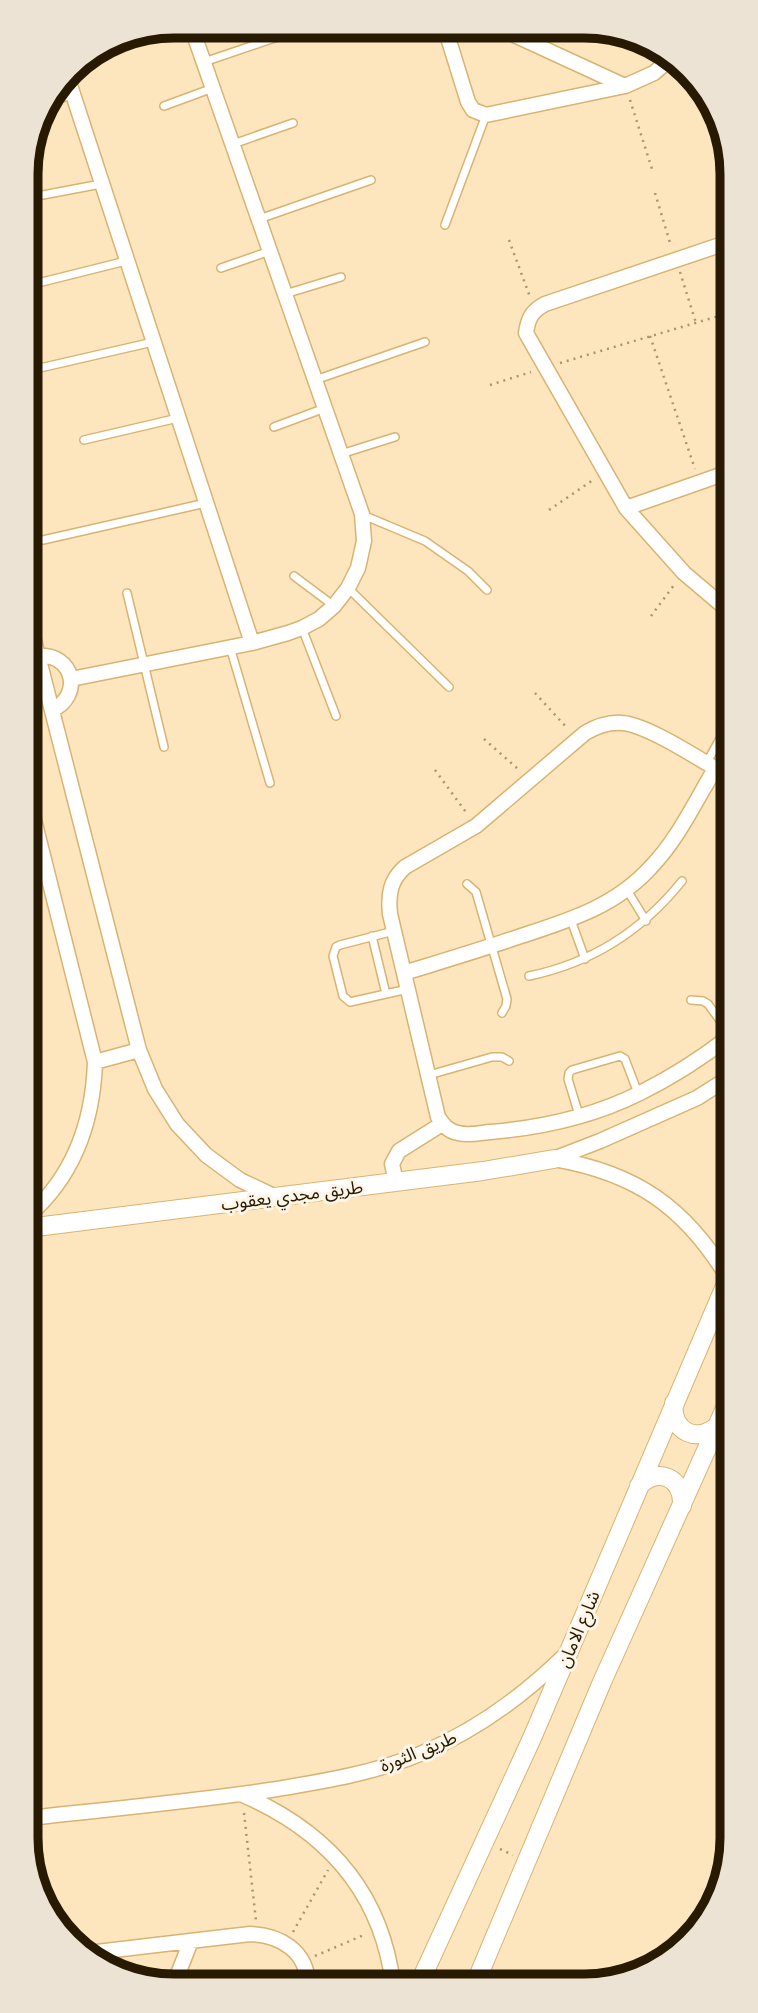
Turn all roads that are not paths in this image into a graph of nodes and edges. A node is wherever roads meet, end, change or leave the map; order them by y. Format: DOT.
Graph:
graph roads {
  1 [pos="448,38"];
  2 [pos="521,38"];
  3 [pos="196,39"];
  4 [pos="272,39"];
  5 [pos="204,62"];
  6 [pos="663,65"];
  7 [pos="625,86"];
  8 [pos="70,88"];
  9 [pos="213,88"];
  10 [pos="72,95"];
  11 [pos="63,98"];
  12 [pos="164,106"];
  13 [pos="486,115"];
  14 [pos="293,123"];
  15 [pos="233,144"];
  16 [pos="371,180"];
  17 [pos="101,184"];
  18 [pos="39,196"];
  19 [pos="259,219"];
  20 [pos="445,225"];
  21 [pos="720,245"];
  22 [pos="270,251"];
  23 [pos="126,261"];
  24 [pos="221,268"];
  25 [pos="341,276"];
  26 [pos="42,282"];
  27 [pos="285,294"];
  28 [pos="153,342"];
  29 [pos="425,342"];
  30 [pos="39,368"];
  31 [pos="315,380"];
  32 [pos="325,408"];
  33 [pos="178,418"];
  34 [pos="274,427"];
  35 [pos="395,437"];
  36 [pos="84,440"];
  37 [pos="341,454"];
  38 [pos="720,475"];
  39 [pos="206,503"];
  40 [pos="626,508"];
  41 [pos="362,514"];
  42 [pos="43,540"];
  43 [pos="294,576"];
  44 [pos="348,588"];
  45 [pos="487,590"];
  46 [pos="127,593"];
  47 [pos="720,603"];
  48 [pos="334,606"];
  49 [pos="302,628"];
  50 [pos="252,643"];
  51 [pos="230,647"];
  52 [pos="38,656"];
  53 [pos="39,659"];
  54 [pos="144,664"];
  55 [pos="71,678"];
  56 [pos="449,687"];
  57 [pos="52,710"];
  58 [pos="336,716"];
  59 [pos="720,741"];
  60 [pos="164,747"];
  61 [pos="710,766"];
  62 [pos="720,771"];
  63 [pos="271,783"];
  64 [pos="39,841"];
  65 [pos="682,881"];
  66 [pos="467,884"];
  67 [pos="627,890"];
  68 [pos="570,920"];
  69 [pos="646,921"];
  70 [pos="394,931"];
  71 [pos="372,936"];
  72 [pos="492,946"];
  73 [pos="585,959"];
  74 [pos="404,973"];
  75 [pos="530,976"];
  76 [pos="408,989"];
  77 [pos="386,994"];
  78 [pos="691,1000"];
  79 [pos="502,1013"];
  80 [pos="719,1020"];
  81 [pos="719,1043"];
  82 [pos="139,1049"];
  83 [pos="509,1061"];
  84 [pos="95,1062"];
  85 [pos="428,1076"];
  86 [pos="719,1084"];
  87 [pos="638,1094"];
  88 [pos="579,1115"];
  89 [pos="442,1124"];
  90 [pos="554,1158"];
  91 [pos="396,1182"];
  92 [pos="278,1197"];
  93 [pos="38,1205"];
  94 [pos="38,1227"];
  95 [pos="719,1261"];
  96 [pos="719,1298"];
  97 [pos="674,1404"];
  98 [pos="719,1418"];
  99 [pos="719,1418"];
  100 [pos="639,1486"];
  101 [pos="682,1506"];
  102 [pos="569,1652"];
  103 [pos="242,1794"];
  104 [pos="38,1817"];
  105 [pos="191,1941"];
  106 [pos="100,1952"];
  107 [pos="178,1974"];
  108 [pos="307,1974"];
  109 [pos="391,1974"];
  110 [pos="424,1974"];
  111 [pos="479,1974"];
  1 -- 13 [label="street"];
  2 -- 7 [label="street"];
  3 -- 5 [label="street"];
  4 -- 5 [label="lane"];
  5 -- 9 [label="street"];
  6 -- 7 [label="street"];
  7 -- 13 [label="street"];
  8 -- 10 [label="street"];
  9 -- 12 [label="lane"];
  9 -- 15 [label="street"];
  10 -- 11 [label="lane"];
  10 -- 17 [label="street"];
  13 -- 20 [label="lane"];
  14 -- 15 [label="lane"];
  15 -- 19 [label="street"];
  16 -- 19 [label="lane"];
  17 -- 18 [label="lane"];
  17 -- 23 [label="street"];
  19 -- 22 [label="street"];
  21 -- 40 [label="street"];
  22 -- 24 [label="lane"];
  22 -- 27 [label="street"];
  23 -- 26 [label="lane"];
  23 -- 28 [label="street"];
  25 -- 27 [label="lane"];
  27 -- 31 [label="street"];
  28 -- 30 [label="lane"];
  28 -- 33 [label="street"];
  29 -- 31 [label="lane"];
  31 -- 32 [label="street"];
  32 -- 34 [label="lane"];
  32 -- 37 [label="street"];
  33 -- 36 [label="lane"];
  33 -- 39 [label="street"];
  35 -- 37 [label="lane"];
  37 -- 41 [label="street"];
  38 -- 40 [label="street"];
  39 -- 42 [label="lane"];
  39 -- 50 [label="street"];
  40 -- 47 [label="street"];
  41 -- 44 [label="street"];
  41 -- 45 [label="lane"];
  43 -- 48 [label="lane"];
  44 -- 48 [label="street"];
  44 -- 56 [label="lane"];
  46 -- 54 [label="lane"];
  48 -- 49 [label="street"];
  49 -- 50 [label="street"];
  49 -- 58 [label="lane"];
  50 -- 51 [label="street"];
  51 -- 54 [label="street"];
  51 -- 63 [label="lane"];
  52 -- 55 [label="street"];
  53 -- 57 [label="street"];
  54 -- 55 [label="street"];
  54 -- 60 [label="lane"];
  55 -- 57 [label="street"];
  57 -- 82 [label="street"];
  59 -- 61 [label="lane"];
  61 -- 62 [label="street"];
  61 -- 67 [label="street"];
  61 -- 70 [label="street"];
  64 -- 84 [label="street"];
  65 -- 69 [label="lane"];
  66 -- 72 [label="lane"];
  67 -- 68 [label="street"];
  67 -- 69 [label="lane"];
  68 -- 72 [label="street"];
  68 -- 73 [label="lane"];
  69 -- 73 [label="lane"];
  70 -- 71 [label="lane"];
  70 -- 74 [label="street"];
  71 -- 77 [label="lane"];
  71 -- 77 [label="lane"];
  72 -- 74 [label="street"];
  72 -- 79 [label="lane"];
  73 -- 75 [label="lane"];
  74 -- 76 [label="street"];
  76 -- 77 [label="lane"];
  76 -- 85 [label="street"];
  78 -- 80 [label="lane"];
  81 -- 87 [label="street"];
  82 -- 84 [label="street"];
  82 -- 92 [label="street"];
  83 -- 85 [label="lane"];
  84 -- 93 [label="street"];
  85 -- 89 [label="street"];
  86 -- 90 [label="street, طريق مجدي يعقوب"];
  87 -- 88 [label="street"];
  87 -- 88 [label="lane"];
  88 -- 89 [label="street"];
  89 -- 91 [label="street"];
  90 -- 91 [label="street, طريق مجدي يعقوب"];
  90 -- 95 [label="street, طريق مجدي يعقوب"];
  91 -- 92 [label="street, طريق مجدي يعقوب"];
  92 -- 94 [label="street, طريق مجدي يعقوب"];
  96 -- 97 [label="street, شارع الامان"];
  97 -- 98 [label="street"];
  97 -- 100 [label="street, شارع الامان"];
  99 -- 101 [label="street"];
  100 -- 101 [label="street"];
  100 -- 102 [label="street, شارع الامان"];
  101 -- 111 [label="street"];
  102 -- 103 [label="street, طريق الثورة"];
  102 -- 110 [label="street, شارع الامان"];
  103 -- 104 [label="street, طريق الثورة"];
  103 -- 109 [label="street"];
  105 -- 106 [label="street"];
  105 -- 107 [label="street"];
  105 -- 108 [label="street"];
}
